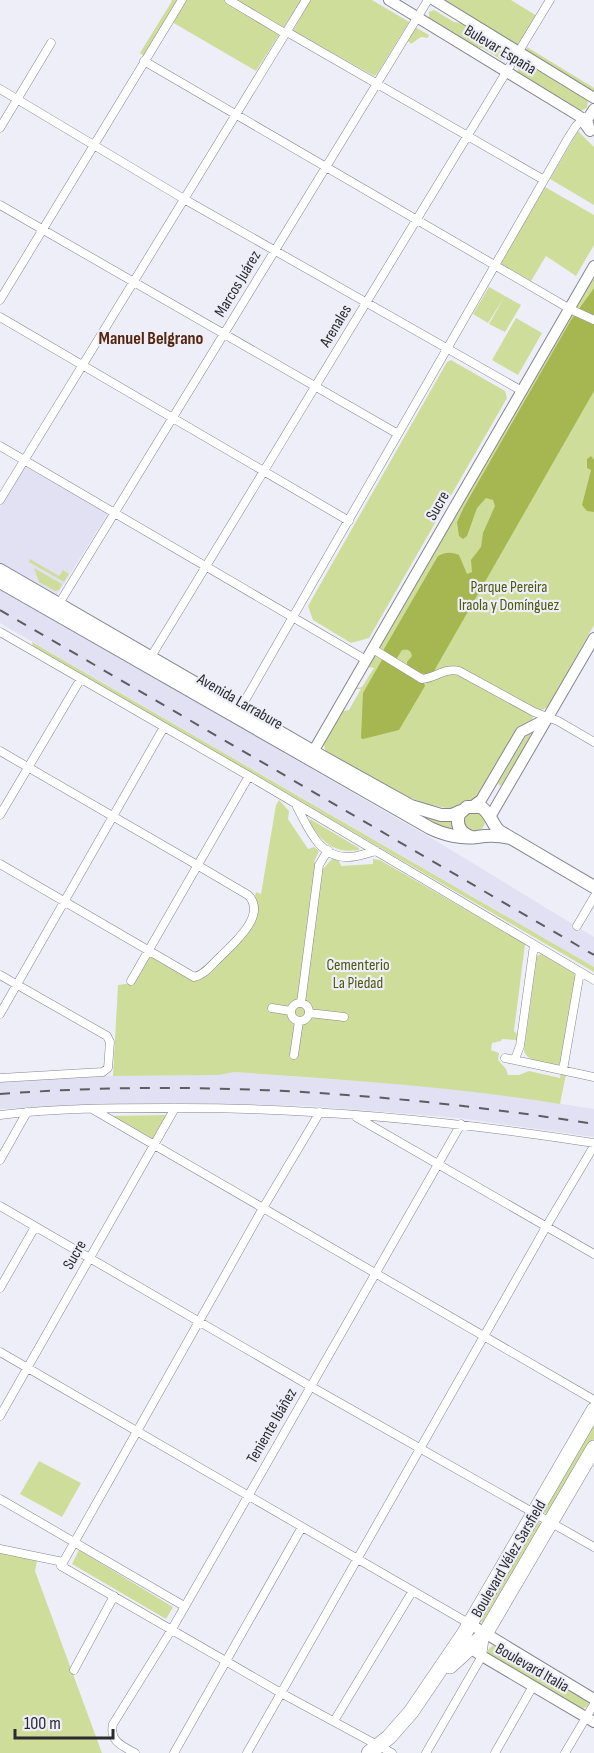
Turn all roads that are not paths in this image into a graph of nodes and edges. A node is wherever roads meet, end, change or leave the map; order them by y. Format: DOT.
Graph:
graph roads {
  1 [pos="182,0"];
  2 [pos="229,0"];
  3 [pos="306,0"];
  4 [pos="389,0"];
  5 [pos="428,0"];
  6 [pos="434,0"];
  7 [pos="550,0"];
  8 [pos="417,17"];
  9 [pos="286,33"];
  10 [pos="51,43"];
  11 [pos="519,52"];
  12 [pos="144,61"];
  13 [pos="507,72"];
  14 [pos="377,83"];
  15 [pos="0,89"];
  16 [pos="594,98"];
  17 [pos="17,99"];
  18 [pos="593,110"];
  19 [pos="236,115"];
  20 [pos="582,120"];
  21 [pos="0,128"];
  22 [pos="592,133"];
  23 [pos="468,136"];
  24 [pos="93,144"];
  25 [pos="325,168"];
  26 [pos="544,180"];
  27 [pos="184,199"];
  28 [pos="0,205"];
  29 [pos="415,220"];
  30 [pos="42,229"];
  31 [pos="274,250"];
  32 [pos="494,265"];
  33 [pos="594,266"];
  34 [pos="134,282"];
  35 [pos="0,300"];
  36 [pos="366,302"];
  37 [pos="570,309"];
  38 [pos="0,317"];
  39 [pos="594,320"];
  40 [pos="224,334"];
  41 [pos="447,348"];
  42 [pos="82,366"];
  43 [pos="316,385"];
  44 [pos="522,391"];
  45 [pos="173,417"];
  46 [pos="398,434"];
  47 [pos="0,446"];
  48 [pos="24,460"];
  49 [pos="264,470"];
  50 [pos="0,500"];
  51 [pos="114,513"];
  52 [pos="349,521"];
  53 [pos="205,566"];
  54 [pos="0,570"];
  55 [pos="0,582"];
  56 [pos="56,608"];
  57 [pos="294,618"];
  58 [pos="0,632"];
  59 [pos="594,638"];
  60 [pos="373,649"];
  61 [pos="366,660"];
  62 [pos="148,662"];
  63 [pos="80,680"];
  64 [pos="240,709"];
  65 [pos="548,718"];
  66 [pos="164,727"];
  67 [pos="594,742"];
  68 [pos="0,751"];
  69 [pos="311,756"];
  70 [pos="28,767"];
  71 [pos="249,776"];
  72 [pos="296,805"];
  73 [pos="474,805"];
  74 [pos="461,811"];
  75 [pos="0,815"];
  76 [pos="113,816"];
  77 [pos="490,817"];
  78 [pos="475,836"];
  79 [pos="510,838"];
  80 [pos="328,850"];
  81 [pos="376,851"];
  82 [pos="0,864"];
  83 [pos="197,865"];
  84 [pos="594,887"];
  85 [pos="594,897"];
  86 [pos="64,902"];
  87 [pos="577,926"];
  88 [pos="534,945"];
  89 [pos="149,949"];
  90 [pos="580,972"];
  91 [pos="0,975"];
  92 [pos="594,980"];
  93 [pos="131,981"];
  94 [pos="17,985"];
  95 [pos="301,1003"];
  96 [pos="272,1008"];
  97 [pos="291,1011"];
  98 [pos="309,1013"];
  99 [pos="0,1014"];
  100 [pos="344,1017"];
  101 [pos="299,1021"];
  102 [pos="294,1055"];
  103 [pos="505,1058"];
  104 [pos="515,1059"];
  105 [pos="563,1070"];
  106 [pos="594,1077"];
  107 [pos="0,1078"];
  108 [pos="175,1108"];
  109 [pos="93,1109"];
  110 [pos="27,1112"];
  111 [pos="320,1112"];
  112 [pos="352,1114"];
  113 [pos="0,1115"];
  114 [pos="461,1124"];
  115 [pos="154,1145"];
  116 [pos="594,1145"];
  117 [pos="0,1160"];
  118 [pos="438,1163"];
  119 [pos="0,1206"];
  120 [pos="263,1208"];
  121 [pos="35,1227"];
  122 [pos="546,1227"];
  123 [pos="594,1254"];
  124 [pos="90,1259"];
  125 [pos="374,1273"];
  126 [pos="0,1288"];
  127 [pos="199,1322"];
  128 [pos="484,1336"];
  129 [pos="0,1352"];
  130 [pos="27,1369"];
  131 [pos="310,1386"];
  132 [pos="594,1400"];
  133 [pos="594,1410"];
  134 [pos="0,1416"];
  135 [pos="137,1431"];
  136 [pos="420,1448"];
  137 [pos="594,1448"];
  138 [pos="248,1495"];
  139 [pos="0,1499"];
  140 [pos="534,1513"];
  141 [pos="551,1522"];
  142 [pos="302,1527"];
  143 [pos="75,1542"];
  144 [pos="594,1547"];
  145 [pos="0,1549"];
  146 [pos="357,1559"];
  147 [pos="62,1564"];
  148 [pos="412,1592"];
  149 [pos="114,1596"];
  150 [pos="184,1606"];
  151 [pos="172,1629"];
  152 [pos="467,1629"];
  153 [pos="485,1634"];
  154 [pos="476,1652"];
  155 [pos="226,1661"];
  156 [pos="74,1670"];
  157 [pos="533,1686"];
  158 [pos="281,1693"];
  159 [pos="424,1694"];
  160 [pos="594,1699"];
  161 [pos="594,1704"];
  162 [pos="590,1719"];
  163 [pos="334,1721"];
  164 [pos="380,1751"];
  165 [pos="135,1753"];
  166 [pos="174,1753"];
  167 [pos="247,1753"];
  168 [pos="426,1753"];
  169 [pos="495,1753"];
  170 [pos="566,1753"];
  1 -- 12 [label="street"];
  2 -- 9 [label="street"];
  3 -- 9 [label="street"];
  4 -- 8 [label="main road, Bulevar España"];
  5 -- 8 [label="street, Marcos Juárez"];
  6 -- 11 [label="main road, Bulevar España"];
  7 -- 11 [label="street, Arenales"];
  8 -- 13 [label="main road, Bulevar España"];
  8 -- 14 [label="street, Marcos Juárez"];
  9 -- 14 [label="street"];
  9 -- 19 [label="street"];
  10 -- 17 [label="street"];
  11 -- 13 [label="street, Arenales"];
  11 -- 16 [label="main road, Bulevar España"];
  12 -- 19 [label="street"];
  12 -- 24 [label="street"];
  13 -- 20 [label="main road, Bulevar España"];
  13 -- 23 [label="street, Arenales"];
  14 -- 23 [label="street"];
  14 -- 25 [label="street, Marcos Juárez"];
  15 -- 17 [label="street"];
  17 -- 21 [label="street"];
  17 -- 24 [label="street"];
  18 -- 20 [label="street"];
  18 -- 22 [label="main road"];
  19 -- 25 [label="street"];
  19 -- 27 [label="street"];
  20 -- 22 [label="main road, Bulevar España"];
  20 -- 26 [label="street"];
  23 -- 26 [label="street"];
  23 -- 29 [label="street, Arenales"];
  24 -- 27 [label="street"];
  24 -- 30 [label="street"];
  25 -- 29 [label="street"];
  25 -- 31 [label="street, Marcos Juárez"];
  26 -- 32 [label="street"];
  27 -- 31 [label="street"];
  27 -- 34 [label="street"];
  28 -- 30 [label="street"];
  29 -- 32 [label="street"];
  29 -- 36 [label="street, Arenales"];
  30 -- 34 [label="street"];
  30 -- 35 [label="street"];
  31 -- 36 [label="street"];
  31 -- 40 [label="street, Marcos Juárez"];
  32 -- 37 [label="street"];
  32 -- 41 [label="street"];
  33 -- 37 [label="main road, Sucre"];
  34 -- 40 [label="street"];
  34 -- 42 [label="street"];
  36 -- 41 [label="street"];
  36 -- 43 [label="street, Arenales"];
  37 -- 39 [label="street"];
  37 -- 44 [label="main road, Sucre"];
  38 -- 42 [label="street"];
  40 -- 43 [label="street"];
  40 -- 45 [label="street, Marcos Juárez"];
  41 -- 44 [label="street"];
  41 -- 46 [label="street"];
  42 -- 45 [label="street"];
  42 -- 48 [label="street"];
  43 -- 46 [label="street"];
  43 -- 49 [label="street, Arenales"];
  44 -- 60 [label="main road, Sucre"];
  45 -- 49 [label="street"];
  45 -- 51 [label="street, Marcos Juárez"];
  46 -- 52 [label="street"];
  47 -- 48 [label="street"];
  48 -- 50 [label="street"];
  48 -- 51 [label="street"];
  49 -- 52 [label="street"];
  49 -- 53 [label="street, Arenales"];
  51 -- 53 [label="street"];
  51 -- 56 [label="street, Marcos Juárez"];
  52 -- 57 [label="street"];
  53 -- 57 [label="street"];
  53 -- 62 [label="street, Arenales"];
  54 -- 56 [label="main road, Avenida Larrabure"];
  55 -- 56 [label="main road, Avenida Larrabure"];
  56 -- 62 [label="main road, Avenida Larrabure"];
  57 -- 61 [label="street"];
  57 -- 64 [label="street"];
  58 -- 63 [label="street"];
  59 -- 65 [label="main road"];
  60 -- 61 [label="main road, Sucre"];
  60 -- 65 [label="street"];
  61 -- 69 [label="main road, Sucre"];
  62 -- 64 [label="main road, Avenida Larrabure"];
  62 -- 69 [label="main road, Avenida Larrabure"];
  63 -- 66 [label="street"];
  63 -- 70 [label="street"];
  64 -- 69 [label="main road, Avenida Larrabure"];
  65 -- 67 [label="street"];
  65 -- 73 [label="main road"];
  65 -- 77 [label="main road"];
  66 -- 71 [label="street"];
  66 -- 76 [label="street"];
  68 -- 70 [label="street"];
  69 -- 74 [label="main road, Avenida Larrabure"];
  69 -- 78 [label="main road, Avenida Larrabure"];
  70 -- 75 [label="street"];
  70 -- 76 [label="street"];
  71 -- 72 [label="street"];
  71 -- 83 [label="street"];
  72 -- 80 [label="street"];
  72 -- 81 [label="street"];
  73 -- 74 [label="main road"];
  73 -- 77 [label="main road"];
  74 -- 78 [label="main road"];
  76 -- 83 [label="street"];
  76 -- 86 [label="street"];
  77 -- 78 [label="main road"];
  77 -- 79 [label="main road"];
  78 -- 79 [label="main road, Avenida Larrabure"];
  79 -- 84 [label="main road"];
  80 -- 81 [label="street"];
  80 -- 95 [label="street"];
  81 -- 88 [label="street"];
  82 -- 86 [label="street"];
  83 -- 89 [label="street"];
  83 -- 89 [label="street"];
  85 -- 87 [label="street"];
  86 -- 89 [label="street"];
  86 -- 94 [label="street"];
  88 -- 90 [label="street"];
  88 -- 104 [label="street"];
  89 -- 93 [label="street"];
  90 -- 92 [label="street"];
  90 -- 105 [label="street"];
  91 -- 94 [label="street"];
  94 -- 99 [label="street"];
  94 -- 107 [label="street"];
  95 -- 97 [label="street"];
  95 -- 98 [label="street"];
  96 -- 97 [label="street"];
  97 -- 101 [label="street"];
  98 -- 100 [label="street"];
  98 -- 101 [label="street"];
  101 -- 102 [label="street"];
  103 -- 104 [label="street"];
  104 -- 105 [label="street"];
  105 -- 106 [label="street"];
  108 -- 109 [label="street"];
  108 -- 111 [label="street"];
  108 -- 115 [label="street, Sucre"];
  109 -- 110 [label="street"];
  109 -- 115 [label="street"];
  110 -- 113 [label="street"];
  110 -- 117 [label="street"];
  111 -- 112 [label="street"];
  111 -- 120 [label="street"];
  112 -- 114 [label="street"];
  112 -- 118 [label="street"];
  114 -- 116 [label="street"];
  114 -- 118 [label="street, Teniente Ibáñez"];
  115 -- 120 [label="street"];
  115 -- 124 [label="street, Sucre"];
  116 -- 122 [label="street"];
  118 -- 122 [label="street"];
  118 -- 125 [label="street, Teniente Ibáñez"];
  119 -- 121 [label="street"];
  120 -- 125 [label="street"];
  120 -- 127 [label="street"];
  121 -- 124 [label="street"];
  121 -- 126 [label="street"];
  122 -- 123 [label="street"];
  122 -- 128 [label="street"];
  124 -- 127 [label="street"];
  124 -- 130 [label="street, Sucre"];
  125 -- 128 [label="street"];
  125 -- 131 [label="street, Teniente Ibáñez"];
  127 -- 131 [label="street"];
  127 -- 135 [label="street"];
  128 -- 132 [label="street"];
  128 -- 136 [label="street"];
  129 -- 130 [label="street"];
  130 -- 134 [label="street, Sucre"];
  130 -- 135 [label="street"];
  131 -- 136 [label="street"];
  131 -- 138 [label="street, Teniente Ibáñez"];
  133 -- 140 [label="highway, Boulevard Vélez Sarsfield"];
  135 -- 138 [label="street"];
  135 -- 143 [label="street"];
  136 -- 140 [label="street"];
  136 -- 146 [label="street"];
  137 -- 141 [label="highway, Boulevard Vélez Sarsfield"];
  138 -- 142 [label="street"];
  138 -- 150 [label="street, Teniente Ibáñez"];
  139 -- 143 [label="street"];
  140 -- 141 [label="street"];
  140 -- 152 [label="highway, Boulevard Vélez Sarsfield"];
  141 -- 144 [label="street"];
  141 -- 153 [label="highway, Boulevard Vélez Sarsfield"];
  142 -- 146 [label="street"];
  142 -- 155 [label="street"];
  143 -- 147 [label="street"];
  143 -- 150 [label="street"];
  145 -- 147 [label="street"];
  146 -- 148 [label="street"];
  146 -- 158 [label="street"];
  147 -- 149 [label="street"];
  148 -- 152 [label="street"];
  148 -- 163 [label="street"];
  149 -- 151 [label="street"];
  149 -- 156 [label="street"];
  150 -- 151 [label="street, Teniente Ibáñez"];
  151 -- 155 [label="street"];
  151 -- 165 [label="street, Teniente Ibáñez"];
  152 -- 153 [label="main road, Boulevard Italia"];
  152 -- 154 [label="main road, Boulevard Italia"];
  152 -- 159 [label="highway, Boulevard Vélez Sarsfield"];
  153 -- 154 [label="highway, Boulevard Vélez Sarsfield"];
  153 -- 160 [label="main road, Boulevard Italia"];
  154 -- 157 [label="main road, Boulevard Italia"];
  154 -- 159 [label="highway, Boulevard Vélez Sarsfield"];
  154 -- 168 [label="street"];
  155 -- 158 [label="street"];
  155 -- 166 [label="street"];
  157 -- 162 [label="main road, Boulevard Italia"];
  157 -- 169 [label="street"];
  158 -- 163 [label="street"];
  158 -- 167 [label="street"];
  159 -- 164 [label="highway"];
  161 -- 162 [label="street"];
  162 -- 170 [label="street"];
  163 -- 164 [label="street"];
}
